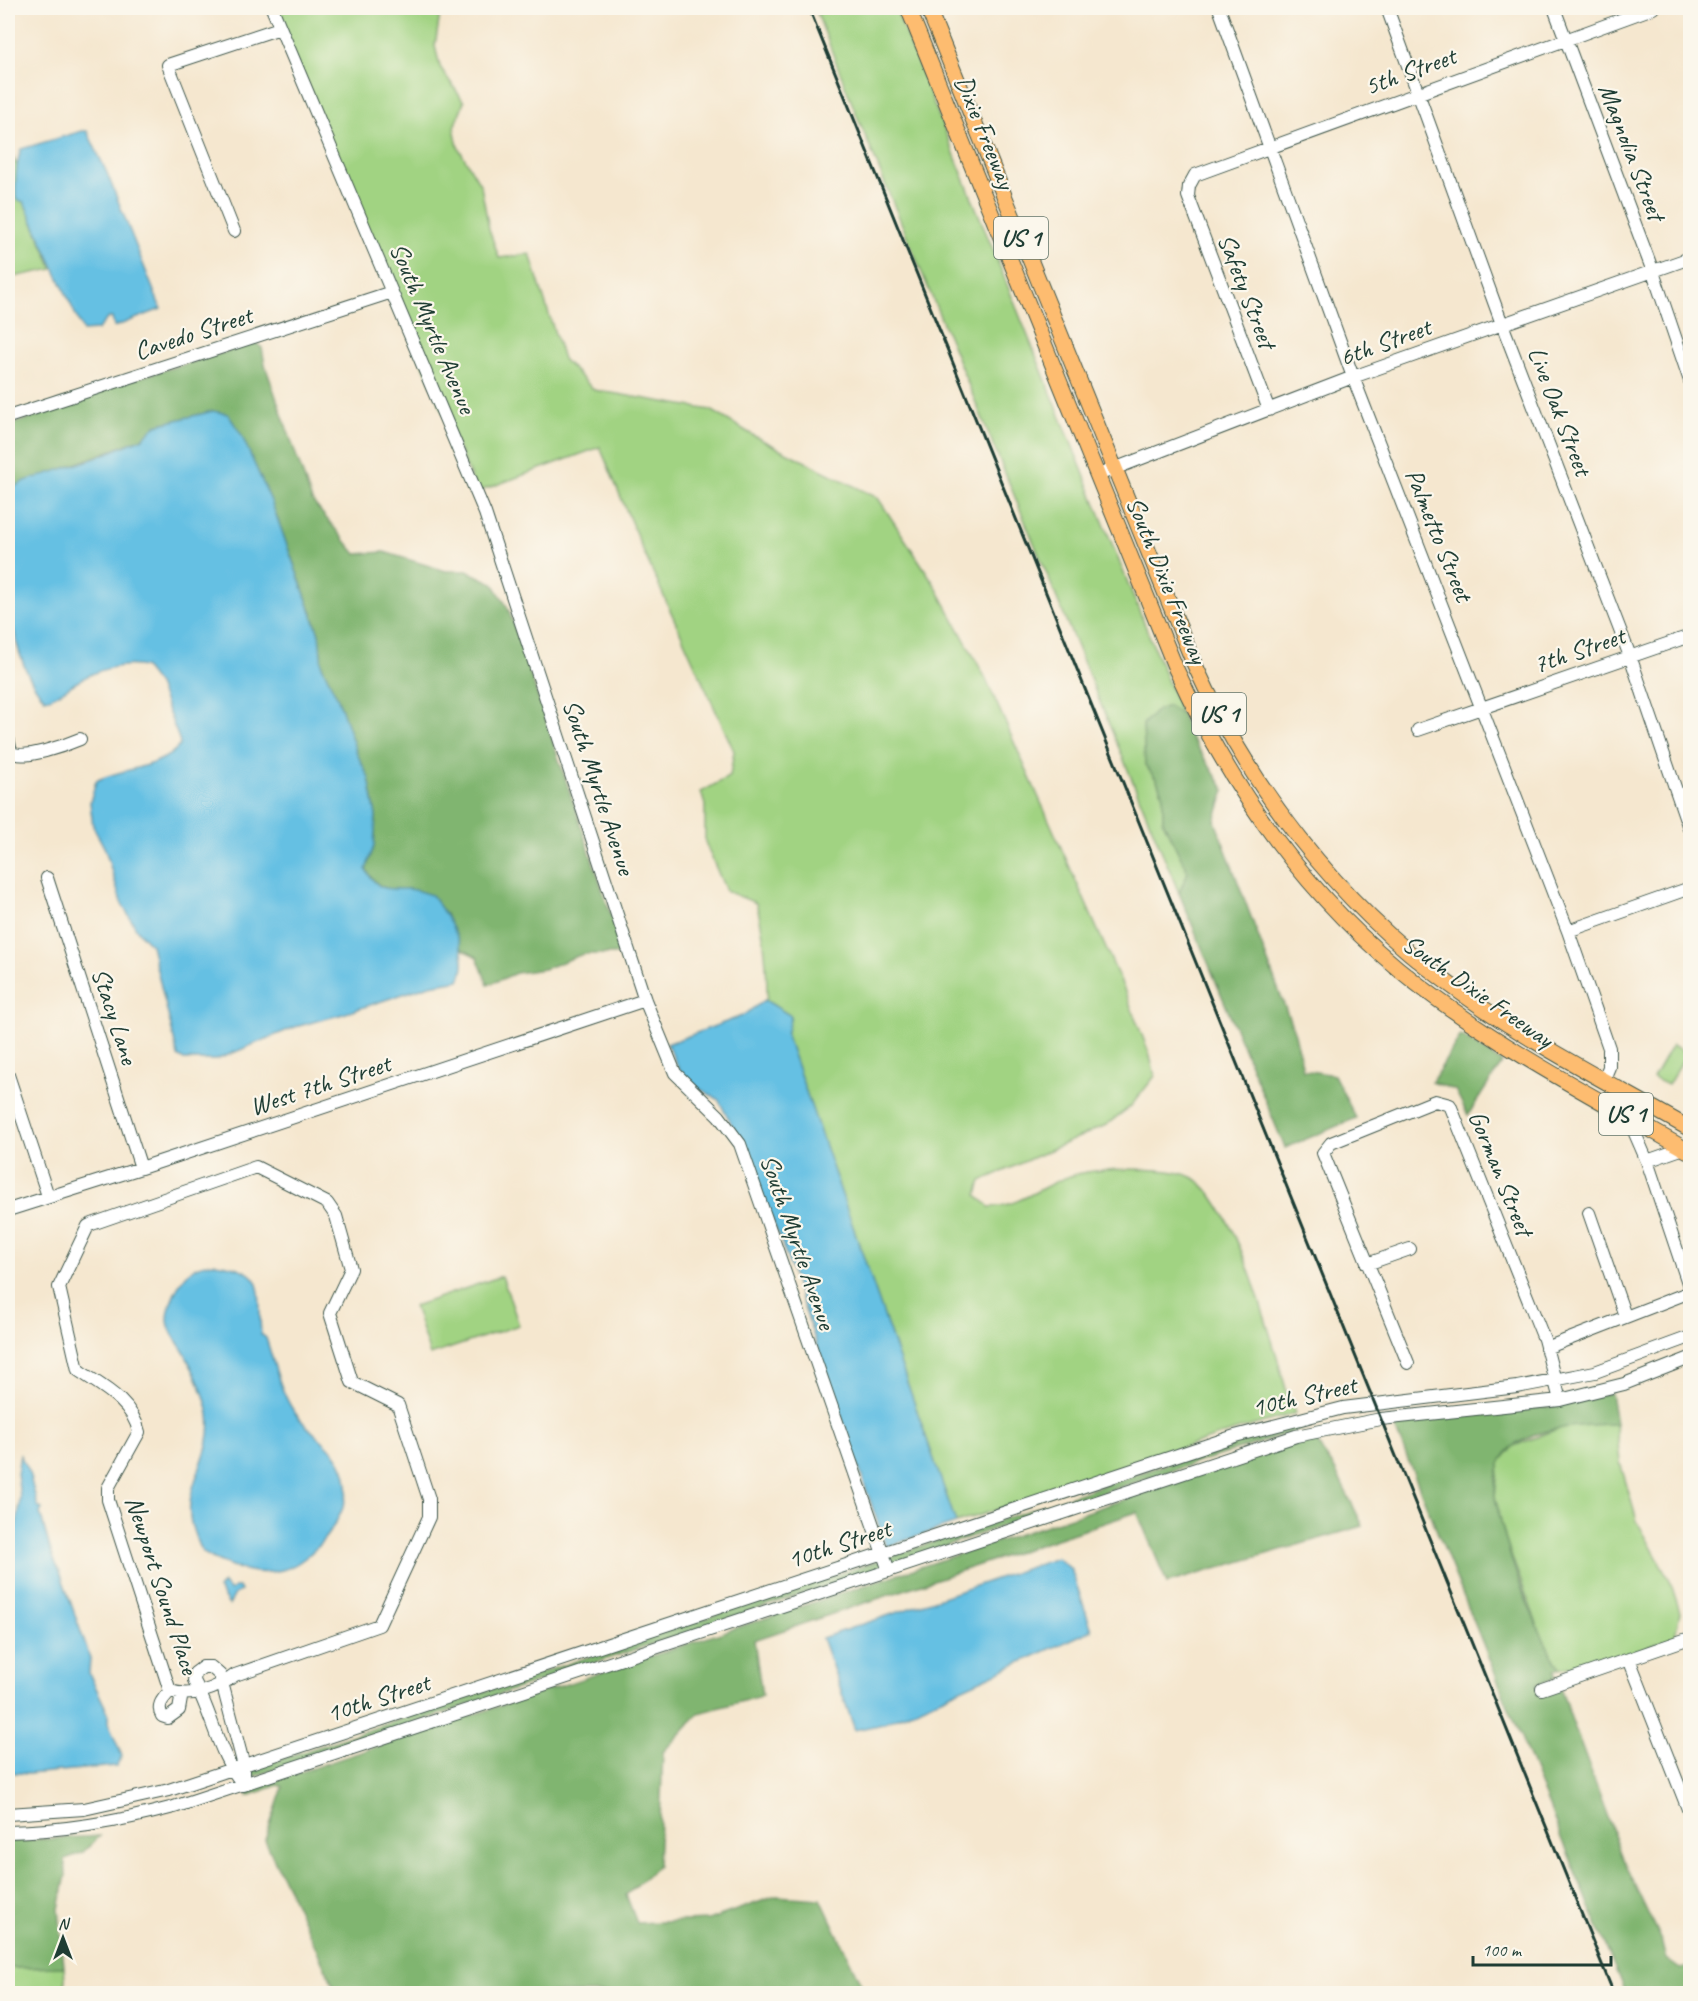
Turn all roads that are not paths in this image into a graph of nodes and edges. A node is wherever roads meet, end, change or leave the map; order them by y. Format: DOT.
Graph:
graph roads {
  1 [pos="272,8"];
  2 [pos="929,8"];
  3 [pos="1219,8"];
  4 [pos="1387,8"];
  5 [pos="1554,8"];
  6 [pos="1653,8"];
  7 [pos="910,12"];
  8 [pos="280,28"];
  9 [pos="1566,39"];
  10 [pos="1419,92"];
  11 [pos="1269,147"];
  12 [pos="1189,186"];
  13 [pos="234,231"];
  14 [pos="1020,234"];
  15 [pos="1003,241"];
  16 [pos="1690,258"];
  17 [pos="1652,269"];
  18 [pos="392,292"];
  19 [pos="1502,324"];
  20 [pos="1353,377"];
  21 [pos="1690,381"];
  22 [pos="1269,410"];
  23 [pos="8,417"];
  24 [pos="1115,469"];
  25 [pos="1098,475"];
  26 [pos="1180,629"];
  27 [pos="1163,636"];
  28 [pos="1690,636"];
  29 [pos="1630,656"];
  30 [pos="1482,706"];
  31 [pos="1418,730"];
  32 [pos="8,738"];
  33 [pos="80,739"];
  34 [pos="1259,783"];
  35 [pos="1242,791"];
  36 [pos="1690,831"];
  37 [pos="47,878"];
  38 [pos="1690,888"];
  39 [pos="1379,926"];
  40 [pos="1568,931"];
  41 [pos="1367,941"];
  42 [pos="1428,968"];
  43 [pos="1416,983"];
  44 [pos="645,1000"];
  45 [pos="8,1075"];
  46 [pos="1562,1077"];
  47 [pos="1604,1079"];
  48 [pos="1632,1095"];
  49 [pos="1596,1097"];
  50 [pos="1627,1115"];
  51 [pos="1690,1129"];
  52 [pos="1687,1150"];
  53 [pos="1647,1161"];
  54 [pos="141,1168"];
  55 [pos="48,1196"];
  56 [pos="8,1210"];
  57 [pos="1589,1212"];
  58 [pos="1410,1249"];
  59 [pos="1367,1264"];
  60 [pos="1690,1291"];
  61 [pos="1625,1316"];
  62 [pos="1690,1337"];
  63 [pos="1546,1348"];
  64 [pos="1690,1358"];
  65 [pos="1408,1363"];
  66 [pos="1555,1380"];
  67 [pos="1418,1398"];
  68 [pos="1560,1400"];
  69 [pos="1333,1410"];
  70 [pos="1420,1415"];
  71 [pos="1339,1426"];
  72 [pos="883,1554"];
  73 [pos="889,1571"];
  74 [pos="1690,1638"];
  75 [pos="1629,1659"];
  76 [pos="223,1684"];
  77 [pos="1542,1689"];
  78 [pos="200,1692"];
  79 [pos="230,1720"];
  80 [pos="214,1725"];
  81 [pos="244,1766"];
  82 [pos="230,1770"];
  83 [pos="244,1785"];
  84 [pos="8,1814"];
  85 [pos="1690,1814"];
  86 [pos="8,1833"];
  1 -- 8 [label="street, South Myrtle Avenue"];
  2 -- 7 [label="street"];
  2 -- 14 [label="main road, Dixie Freeway / US 1"];
  3 -- 11 [label="street, Palmetto Street"];
  4 -- 10 [label="street, Live Oak Street"];
  5 -- 9 [label="street, Magnolia Street"];
  6 -- 9 [label="street, 5th Street"];
  7 -- 15 [label="main road, Dixie Freeway / US 1"];
  8 -- 13 [label="street"];
  8 -- 18 [label="street, South Myrtle Avenue"];
  9 -- 10 [label="street, 5th Street"];
  9 -- 17 [label="street, Magnolia Street"];
  10 -- 11 [label="street, 5th Street"];
  10 -- 19 [label="street, Live Oak Street"];
  11 -- 12 [label="street, 5th Street"];
  11 -- 20 [label="street, Palmetto Street"];
  12 -- 22 [label="street, Safety Street"];
  14 -- 15 [label="street"];
  14 -- 24 [label="main road, Dixie Freeway / US 1"];
  15 -- 25 [label="main road, Dixie Freeway / US 1"];
  16 -- 17 [label="street, 6th Street"];
  17 -- 19 [label="street, 6th Street"];
  17 -- 21 [label="street, Magnolia Street"];
  18 -- 23 [label="street, Cavedo Street"];
  18 -- 44 [label="street, South Myrtle Avenue"];
  19 -- 20 [label="street, 6th Street"];
  19 -- 29 [label="street, Live Oak Street"];
  20 -- 22 [label="street, 6th Street"];
  20 -- 30 [label="street, Palmetto Street"];
  22 -- 24 [label="street, 6th Street"];
  24 -- 25 [label="street, 6th Street"];
  24 -- 26 [label="main road, South Dixie Freeway / US 1"];
  25 -- 27 [label="main road, South Dixie Freeway / US 1"];
  26 -- 27 [label="street"];
  26 -- 34 [label="main road, South Dixie Freeway / US 1"];
  27 -- 35 [label="main road, South Dixie Freeway / US 1"];
  28 -- 29 [label="street, 7th Street"];
  29 -- 30 [label="street, 7th Street"];
  29 -- 36 [label="street, Live Oak Street"];
  30 -- 31 [label="street, 7th Street"];
  30 -- 40 [label="street, Palmetto Street"];
  32 -- 33 [label="street"];
  34 -- 35 [label="street"];
  34 -- 39 [label="main road, South Dixie Freeway / US 1"];
  35 -- 41 [label="main road, South Dixie Freeway / US 1"];
  37 -- 54 [label="street, Stacy Lane"];
  38 -- 40 [label="street"];
  39 -- 41 [label="street"];
  39 -- 42 [label="main road, South Dixie Freeway / US 1"];
  40 -- 47 [label="street, Palmetto Street"];
  41 -- 43 [label="main road, South Dixie Freeway / US 1"];
  42 -- 43 [label="street"];
  42 -- 47 [label="main road, South Dixie Freeway / US 1"];
  43 -- 46 [label="main road, South Dixie Freeway / US 1"];
  44 -- 54 [label="street, West 7th Street"];
  44 -- 72 [label="street, South Myrtle Avenue"];
  45 -- 55 [label="street"];
  46 -- 47 [label="main road"];
  46 -- 49 [label="main road, South Dixie Freeway / US 1"];
  47 -- 48 [label="main road, South Dixie Freeway / US 1"];
  48 -- 49 [label="main road"];
  48 -- 51 [label="main road, South Dixie Freeway / US 1"];
  49 -- 50 [label="main road, South Dixie Freeway / US 1"];
  50 -- 52 [label="main road, South Dixie Freeway / US 1"];
  50 -- 53 [label="street"];
  52 -- 53 [label="street"];
  53 -- 60 [label="street"];
  54 -- 55 [label="street, West 7th Street"];
  55 -- 56 [label="street, West 7th Street"];
  57 -- 61 [label="street"];
  58 -- 59 [label="street"];
  59 -- 63 [label="street, Gorman Street"];
  59 -- 65 [label="street, Gorman Street"];
  60 -- 61 [label="street"];
  61 -- 63 [label="street"];
  62 -- 66 [label="street, 10th Street"];
  63 -- 66 [label="street, Gorman Street"];
  64 -- 68 [label="street, 10th Street"];
  66 -- 67 [label="street, 10th Street"];
  66 -- 68 [label="street, Gorman Street"];
  67 -- 69 [label="street, 10th Street"];
  67 -- 70 [label="street"];
  68 -- 70 [label="street, 10th Street"];
  69 -- 71 [label="street"];
  69 -- 72 [label="street, 10th Street"];
  70 -- 71 [label="street, 10th Street"];
  71 -- 73 [label="street, 10th Street"];
  72 -- 73 [label="street, South Myrtle Avenue"];
  72 -- 81 [label="street, 10th Street"];
  73 -- 83 [label="street, 10th Street"];
  74 -- 75 [label="street"];
  75 -- 77 [label="street"];
  75 -- 85 [label="street"];
  76 -- 78 [label="street, Newport Sound Place"];
  76 -- 78 [label="street, Newport Sound Place"];
  76 -- 78 [label="street, Newport Sound Place"];
  76 -- 79 [label="street, Newport Sound Place"];
  78 -- 80 [label="street, Newport Sound Place"];
  79 -- 80 [label="street"];
  79 -- 81 [label="street, Newport Sound Place"];
  80 -- 82 [label="street, Newport Sound Place"];
  81 -- 82 [label="street, 10th Street"];
  81 -- 83 [label="street, Newport Sound Place"];
  82 -- 83 [label="street, Newport Sound Place"];
  82 -- 84 [label="street, 10th Street"];
  83 -- 86 [label="street, 10th Street"];
}
